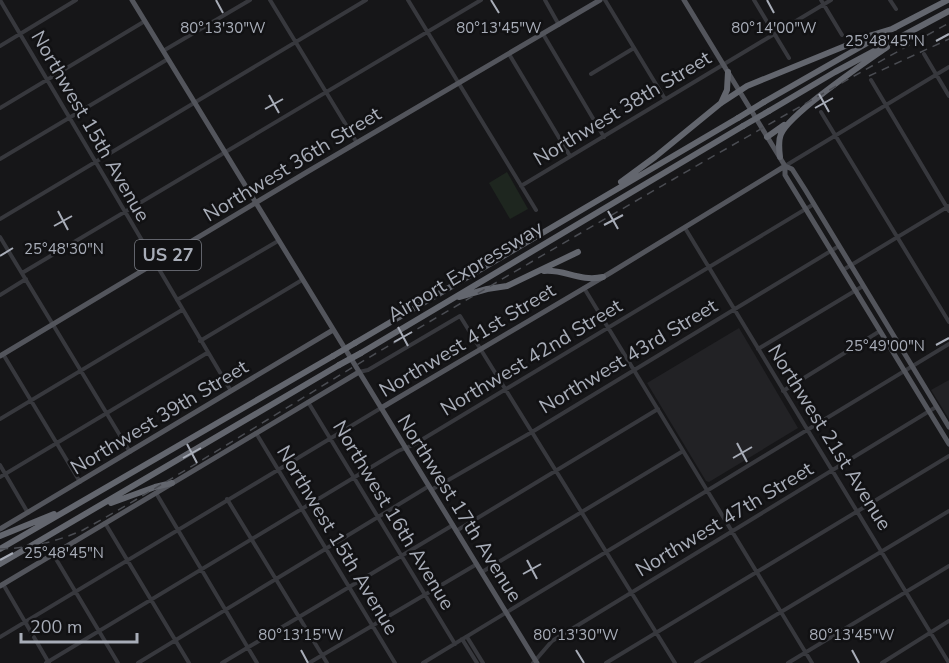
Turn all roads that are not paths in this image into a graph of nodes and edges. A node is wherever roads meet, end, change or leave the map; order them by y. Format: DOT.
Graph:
graph roads {
  1 [pos="0,0"];
  2 [pos="76,0"];
  3 [pos="133,0"];
  4 [pos="250,0"];
  5 [pos="270,0"];
  6 [pos="366,0"];
  7 [pos="408,0"];
  8 [pos="481,0"];
  9 [pos="545,0"];
  10 [pos="600,0"];
  11 [pos="605,0"];
  12 [pos="684,0"];
  13 [pos="754,0"];
  14 [pos="831,0"];
  15 [pos="890,0"];
  16 [pos="948,0"];
  17 [pos="822,2"];
  18 [pos="896,9"];
  19 [pos="949,11"];
  20 [pos="145,21"];
  21 [pos="559,25"];
  22 [pos="895,28"];
  23 [pos="912,29"];
  24 [pos="427,32"];
  25 [pos="20,34"];
  26 [pos="543,34"];
  27 [pos="774,34"];
  28 [pos="842,35"];
  29 [pos="296,41"];
  30 [pos="0,45"];
  31 [pos="634,48"];
  32 [pos="163,51"];
  33 [pos="509,54"];
  34 [pos="924,54"];
  35 [pos="789,58"];
  36 [pos="168,59"];
  37 [pos="723,64"];
  38 [pos="949,68"];
  39 [pos="728,72"];
  40 [pos="591,74"];
  41 [pos="936,75"];
  42 [pos="47,80"];
  43 [pos="871,80"];
  44 [pos="459,84"];
  45 [pos="326,92"];
  46 [pos="739,92"];
  47 [pos="949,96"];
  48 [pos="664,99"];
  49 [pos="194,102"];
  50 [pos="721,103"];
  51 [pos="886,106"];
  52 [pos="0,108"];
  53 [pos="821,112"];
  54 [pos="68,119"];
  55 [pos="789,122"];
  56 [pos="604,136"];
  57 [pos="836,136"];
  58 [pos="768,137"];
  59 [pos="357,143"];
  60 [pos="224,152"];
  61 [pos="570,156"];
  62 [pos="780,157"];
  63 [pos="0,159"];
  64 [pos="95,162"];
  65 [pos="785,166"];
  66 [pos="521,186"];
  67 [pos="255,203"];
  68 [pos="814,204"];
  69 [pos="948,208"];
  70 [pos="806,209"];
  71 [pos="536,210"];
  72 [pos="580,210"];
  73 [pos="124,211"];
  74 [pos="0,219"];
  75 [pos="684,227"];
  76 [pos="0,237"];
  77 [pos="898,237"];
  78 [pos="278,241"];
  79 [pos="839,246"];
  80 [pos="831,250"];
  81 [pos="578,252"];
  82 [pos="155,263"];
  83 [pos="851,265"];
  84 [pos="709,268"];
  85 [pos="843,270"];
  86 [pos="22,273"];
  87 [pos="532,275"];
  88 [pos="603,277"];
  89 [pos="26,279"];
  90 [pos="302,279"];
  91 [pos="863,286"];
  92 [pos="584,288"];
  93 [pos="855,291"];
  94 [pos="0,295"];
  95 [pos="177,300"];
  96 [pos="447,301"];
  97 [pos="734,309"];
  98 [pos="182,310"];
  99 [pos="949,322"];
  100 [pos="53,324"];
  101 [pos="607,328"];
  102 [pos="333,330"];
  103 [pos="880,332"];
  104 [pos="200,341"];
  105 [pos="949,344"];
  106 [pos="480,348"];
  107 [pos="758,349"];
  108 [pos="207,353"];
  109 [pos="2,355"];
  110 [pos="913,367"];
  111 [pos="633,369"];
  112 [pos="82,371"];
  113 [pos="359,372"];
  114 [pos="905,372"];
  115 [pos="505,389"];
  116 [pos="231,391"];
  117 [pos="783,391"];
  118 [pos="31,401"];
  119 [pos="308,401"];
  120 [pos="936,406"];
  121 [pos="381,408"];
  122 [pos="658,409"];
  123 [pos="928,412"];
  124 [pos="107,413"];
  125 [pos="0,419"];
  126 [pos="949,427"];
  127 [pos="808,431"];
  128 [pos="532,432"];
  129 [pos="256,433"];
  130 [pos="331,438"];
  131 [pos="57,443"];
  132 [pos="949,444"];
  133 [pos="405,448"];
  134 [pos="683,451"];
  135 [pos="130,452"];
  136 [pos="949,456"];
  137 [pos="0,465"];
  138 [pos="278,470"];
  139 [pos="556,471"];
  140 [pos="833,471"];
  141 [pos="5,474"];
  142 [pos="0,477"];
  143 [pos="354,477"];
  144 [pos="80,482"];
  145 [pos="172,483"];
  146 [pos="430,488"];
  147 [pos="708,491"];
  148 [pos="156,493"];
  149 [pos="227,499"];
  150 [pos="302,508"];
  151 [pos="857,510"];
  152 [pos="949,511"];
  153 [pos="63,512"];
  154 [pos="28,513"];
  155 [pos="582,513"];
  156 [pos="86,514"];
  157 [pos="378,516"];
  158 [pos="105,523"];
  159 [pos="455,528"];
  160 [pos="0,529"];
  161 [pos="178,530"];
  162 [pos="732,532"];
  163 [pos="0,536"];
  164 [pos="251,538"];
  165 [pos="0,549"];
  166 [pos="327,550"];
  167 [pos="883,551"];
  168 [pos="608,552"];
  169 [pos="53,553"];
  170 [pos="401,555"];
  171 [pos="127,560"];
  172 [pos="0,564"];
  173 [pos="477,564"];
  174 [pos="949,566"];
  175 [pos="201,569"];
  176 [pos="482,572"];
  177 [pos="756,572"];
  178 [pos="278,579"];
  179 [pos="1,585"];
  180 [pos="349,587"];
  181 [pos="76,591"];
  182 [pos="907,591"];
  183 [pos="632,592"];
  184 [pos="425,594"];
  185 [pos="151,599"];
  186 [pos="225,610"];
  187 [pos="781,612"];
  188 [pos="507,613"];
  189 [pos="299,617"];
  190 [pos="949,621"];
  191 [pos="25,623"];
  192 [pos="372,626"];
  193 [pos="99,631"];
  194 [pos="656,632"];
  195 [pos="932,632"];
  196 [pos="0,637"];
  197 [pos="465,638"];
  198 [pos="176,640"];
  199 [pos="455,644"];
  200 [pos="248,648"];
  201 [pos="806,652"];
  202 [pos="322,655"];
  203 [pos="427,662"];
  204 [pos="535,662"];
  205 [pos="48,663"];
  206 [pos="118,663"];
  207 [pos="138,663"];
  208 [pos="189,663"];
  209 [pos="222,663"];
  210 [pos="257,663"];
  211 [pos="309,663"];
  212 [pos="327,663"];
  213 [pos="395,663"];
  214 [pos="481,663"];
  215 [pos="606,663"];
  216 [pos="675,663"];
  217 [pos="696,663"];
  218 [pos="788,663"];
  219 [pos="812,663"];
  220 [pos="882,663"];
  221 [pos="949,663"];
  1 -- 25 [label="street, Northwest 15th Avenue"];
  2 -- 25 [label="street"];
  3 -- 20 [label="main road, Northwest 17th Avenue"];
  4 -- 32 [label="street"];
  5 -- 29 [label="street"];
  6 -- 29 [label="street"];
  7 -- 24 [label="street"];
  8 -- 24 [label="street"];
  9 -- 21 [label="street"];
  10 -- 21 [label="main road, Northwest 36th Street / US 27"];
  11 -- 31 [label="street"];
  12 -- 37 [label="main road"];
  13 -- 27 [label="street"];
  14 -- 17 [label="street, Northwest 38th Street"];
  15 -- 18 [label="street"];
  16 -- 22 [label="highway, Airport Expressway"];
  17 -- 27 [label="street, Northwest 38th Street"];
  17 -- 28 [label="street"];
  19 -- 23 [label="highway, Airport Expressway"];
  20 -- 32 [label="main road, Northwest 17th Avenue"];
  20 -- 42 [label="street"];
  21 -- 26 [label="main road, Northwest 36th Street / US 27"];
  22 -- 46 [label="highway"];
  22 -- 72 [label="highway, Airport Expressway, bridge"];
  23 -- 55 [label="highway"];
  23 -- 96 [label="highway, Airport Expressway, bridge"];
  24 -- 44 [label="street"];
  24 -- 45 [label="street"];
  25 -- 30 [label="street"];
  25 -- 42 [label="street, Northwest 15th Avenue"];
  26 -- 33 [label="main road, Northwest 36th Street / US 27"];
  26 -- 56 [label="street"];
  27 -- 35 [label="street"];
  27 -- 37 [label="street, Northwest 38th Street"];
  29 -- 45 [label="street"];
  29 -- 49 [label="street"];
  31 -- 40 [label="street"];
  31 -- 48 [label="street"];
  32 -- 36 [label="main road, Northwest 17th Avenue"];
  33 -- 44 [label="main road, Northwest 36th Street / US 27"];
  33 -- 61 [label="street"];
  34 -- 41 [label="street"];
  36 -- 49 [label="main road, Northwest 17th Avenue"];
  36 -- 54 [label="street"];
  37 -- 39 [label="main road"];
  37 -- 48 [label="street, Northwest 38th Street"];
  38 -- 41 [label="street, Northwest 41st Street"];
  39 -- 46 [label="main road"];
  39 -- 50 [label="highway"];
  41 -- 47 [label="street"];
  41 -- 51 [label="street, Northwest 41st Street"];
  42 -- 52 [label="street"];
  42 -- 54 [label="street, Northwest 15th Avenue"];
  43 -- 51 [label="street"];
  44 -- 59 [label="main road, Northwest 36th Street / US 27"];
  44 -- 66 [label="street"];
  45 -- 59 [label="street"];
  45 -- 60 [label="street"];
  46 -- 50 [label="highway"];
  46 -- 58 [label="main road"];
  48 -- 56 [label="street, Northwest 38th Street"];
  49 -- 60 [label="main road, Northwest 17th Avenue"];
  49 -- 64 [label="street"];
  50 -- 72 [label="highway"];
  51 -- 57 [label="street, Northwest 41st Street"];
  51 -- 69 [label="street"];
  53 -- 57 [label="street"];
  54 -- 63 [label="street"];
  54 -- 64 [label="street, Northwest 15th Avenue"];
  55 -- 58 [label="highway"];
  55 -- 62 [label="highway"];
  56 -- 61 [label="street, Northwest 38th Street"];
  57 -- 65 [label="street, Northwest 41st Street"];
  57 -- 77 [label="street"];
  58 -- 62 [label="main road"];
  59 -- 67 [label="main road, Northwest 36th Street / US 27"];
  60 -- 67 [label="main road, Northwest 17th Avenue"];
  60 -- 73 [label="street"];
  61 -- 66 [label="street, Northwest 38th Street"];
  62 -- 65 [label="main road"];
  64 -- 73 [label="street, Northwest 15th Avenue"];
  64 -- 74 [label="street"];
  65 -- 68 [label="main road"];
  65 -- 70 [label="main road"];
  65 -- 75 [label="main road, Northwest 41st Street"];
  66 -- 71 [label="street"];
  67 -- 78 [label="main road, Northwest 17th Avenue"];
  67 -- 82 [label="main road, Northwest 36th Street / US 27"];
  68 -- 70 [label="street, Northwest 42nd Street"];
  68 -- 79 [label="main road"];
  69 -- 77 [label="street"];
  70 -- 80 [label="main road"];
  70 -- 84 [label="street, Northwest 42nd Street"];
  72 -- 153 [label="highway, Airport Expressway, bridge"];
  73 -- 82 [label="street, Northwest 15th Avenue"];
  73 -- 86 [label="street"];
  75 -- 84 [label="street, Northwest 21st Avenue"];
  75 -- 88 [label="main road, Northwest 41st Street"];
  76 -- 86 [label="street"];
  77 -- 83 [label="street"];
  77 -- 99 [label="street"];
  78 -- 90 [label="main road, Northwest 17th Avenue"];
  78 -- 95 [label="street"];
  79 -- 80 [label="street, Northwest 43rd Street"];
  79 -- 83 [label="main road"];
  80 -- 85 [label="main road"];
  80 -- 97 [label="street, Northwest 43rd Street"];
  81 -- 87 [label="highway"];
  82 -- 95 [label="street, Northwest 15th Avenue"];
  82 -- 100 [label="main road, Northwest 36th Street / US 27"];
  83 -- 85 [label="street"];
  83 -- 91 [label="main road"];
  84 -- 97 [label="street, Northwest 21st Avenue"];
  84 -- 101 [label="street, Northwest 42nd Street"];
  85 -- 93 [label="main road"];
  86 -- 89 [label="street"];
  87 -- 88 [label="highway"];
  87 -- 96 [label="highway"];
  88 -- 92 [label="main road, Northwest 41st Street"];
  89 -- 94 [label="street"];
  89 -- 100 [label="street"];
  90 -- 102 [label="main road, Northwest 17th Avenue"];
  90 -- 104 [label="street"];
  91 -- 93 [label="street"];
  91 -- 110 [label="main road"];
  92 -- 101 [label="street"];
  92 -- 106 [label="main road, Northwest 41st Street"];
  93 -- 103 [label="main road"];
  93 -- 107 [label="street"];
  95 -- 98 [label="street, Northwest 15th Avenue"];
  96 -- 156 [label="highway, Airport Expressway, bridge"];
  97 -- 107 [label="street, Northwest 21st Avenue"];
  97 -- 111 [label="street, Northwest 43rd Street"];
  98 -- 104 [label="street, Northwest 15th Avenue"];
  98 -- 112 [label="street"];
  100 -- 109 [label="main road, Northwest 36th Street / US 27"];
  100 -- 112 [label="street"];
  101 -- 111 [label="street"];
  101 -- 115 [label="street, Northwest 42nd Street"];
  102 -- 113 [label="main road, Northwest 17th Avenue"];
  102 -- 116 [label="main road, Northwest 39th Street"];
  103 -- 114 [label="main road"];
  103 -- 117 [label="street"];
  104 -- 108 [label="street, Northwest 15th Avenue"];
  105 -- 110 [label="street"];
  106 -- 113 [label="street"];
  106 -- 115 [label="street"];
  106 -- 121 [label="main road, Northwest 41st Street"];
  107 -- 117 [label="street, Northwest 21st Avenue"];
  108 -- 116 [label="street, Northwest 15th Avenue"];
  108 -- 124 [label="street"];
  109 -- 118 [label="street"];
  110 -- 114 [label="street"];
  110 -- 120 [label="main road"];
  111 -- 122 [label="street"];
  111 -- 128 [label="street, Northwest 43rd Street"];
  112 -- 118 [label="street"];
  112 -- 124 [label="street"];
  113 -- 119 [label="main road"];
  113 -- 121 [label="main road, Northwest 17th Avenue"];
  114 -- 123 [label="main road"];
  114 -- 127 [label="street"];
  115 -- 128 [label="street"];
  115 -- 133 [label="street, Northwest 42nd Street"];
  116 -- 135 [label="main road, Northwest 39th Street"];
  117 -- 127 [label="street, Northwest 21st Avenue"];
  118 -- 125 [label="street"];
  118 -- 131 [label="street"];
  119 -- 129 [label="main road"];
  119 -- 130 [label="street, Northwest 16th Avenue"];
  120 -- 123 [label="street, Northwest 47th Street"];
  120 -- 126 [label="main road"];
  121 -- 130 [label="street, Northwest 41st Street"];
  121 -- 133 [label="main road, Northwest 17th Avenue"];
  122 -- 134 [label="street"];
  122 -- 139 [label="street"];
  123 -- 132 [label="main road"];
  123 -- 140 [label="street, Northwest 47th Street"];
  124 -- 131 [label="street"];
  124 -- 135 [label="street"];
  127 -- 140 [label="street, Northwest 21st Avenue"];
  127 -- 147 [label="street"];
  128 -- 139 [label="street"];
  128 -- 146 [label="street, Northwest 43rd Street"];
  129 -- 138 [label="street, Northwest 15th Avenue"];
  129 -- 145 [label="main road"];
  130 -- 138 [label="street, Northwest 41st Street"];
  130 -- 143 [label="street, Northwest 16th Avenue"];
  131 -- 141 [label="street"];
  131 -- 144 [label="street"];
  133 -- 143 [label="street, Northwest 42nd Street"];
  133 -- 146 [label="main road, Northwest 17th Avenue"];
  134 -- 147 [label="street"];
  134 -- 155 [label="street"];
  135 -- 144 [label="main road, Northwest 39th Street"];
  136 -- 151 [label="street"];
  137 -- 141 [label="street"];
  138 -- 149 [label="street, Northwest 41st Street"];
  138 -- 150 [label="street, Northwest 15th Avenue"];
  139 -- 155 [label="street"];
  139 -- 159 [label="street"];
  140 -- 151 [label="street, Northwest 21st Avenue"];
  140 -- 162 [label="street, Northwest 47th Street"];
  141 -- 142 [label="street"];
  141 -- 154 [label="street"];
  143 -- 150 [label="street, Northwest 42nd Street"];
  143 -- 157 [label="street, Northwest 16th Avenue"];
  144 -- 154 [label="main road, Northwest 39th Street"];
  145 -- 148 [label="main road"];
  145 -- 156 [label="highway"];
  146 -- 157 [label="street, Northwest 43rd Street"];
  146 -- 159 [label="main road, Northwest 17th Avenue"];
  147 -- 162 [label="street"];
  147 -- 168 [label="street"];
  148 -- 158 [label="main road"];
  148 -- 161 [label="street"];
  149 -- 161 [label="street, Northwest 41st Street"];
  149 -- 164 [label="street"];
  150 -- 164 [label="street, Northwest 42nd Street"];
  150 -- 166 [label="street, Northwest 15th Avenue"];
  151 -- 167 [label="street, Northwest 21st Avenue"];
  151 -- 177 [label="street"];
  152 -- 167 [label="street"];
  153 -- 163 [label="highway"];
  153 -- 165 [label="highway, Airport Expressway"];
  154 -- 160 [label="main road, Northwest 39th Street"];
  155 -- 168 [label="street"];
  155 -- 176 [label="street"];
  156 -- 172 [label="highway, Airport Expressway"];
  157 -- 166 [label="street, Northwest 43rd Street"];
  157 -- 170 [label="street, Northwest 16th Avenue"];
  158 -- 169 [label="main road"];
  158 -- 171 [label="street"];
  159 -- 170 [label="street"];
  159 -- 173 [label="main road, Northwest 17th Avenue"];
  161 -- 171 [label="street, Northwest 41st Street"];
  161 -- 175 [label="street"];
  162 -- 177 [label="street"];
  162 -- 183 [label="street, Northwest 47th Street"];
  164 -- 175 [label="street, Northwest 42nd Street"];
  164 -- 178 [label="street"];
  166 -- 178 [label="street, Northwest 43rd Street"];
  166 -- 180 [label="street, Northwest 15th Avenue"];
  167 -- 182 [label="street, Northwest 21st Avenue"];
  167 -- 187 [label="street"];
  168 -- 183 [label="street"];
  168 -- 188 [label="street"];
  169 -- 179 [label="main road"];
  169 -- 181 [label="street"];
  170 -- 180 [label="street"];
  170 -- 184 [label="street, Northwest 16th Avenue"];
  171 -- 181 [label="street, Northwest 41st Street"];
  171 -- 185 [label="street"];
  173 -- 176 [label="main road, Northwest 17th Avenue"];
  173 -- 184 [label="street"];
  174 -- 182 [label="street"];
  175 -- 185 [label="street, Northwest 42nd Street"];
  175 -- 186 [label="street"];
  176 -- 188 [label="main road, Northwest 17th Avenue"];
  177 -- 187 [label="street"];
  177 -- 194 [label="street"];
  178 -- 186 [label="street, Northwest 43rd Street"];
  178 -- 189 [label="street"];
  179 -- 191 [label="street"];
  180 -- 189 [label="street"];
  180 -- 192 [label="street, Northwest 15th Avenue"];
  181 -- 191 [label="street, Northwest 41st Street"];
  181 -- 193 [label="street"];
  182 -- 195 [label="street, Northwest 21st Avenue"];
  182 -- 201 [label="street"];
  183 -- 194 [label="street"];
  183 -- 204 [label="street, Northwest 47th Street"];
  184 -- 192 [label="street"];
  184 -- 199 [label="street, Northwest 16th Avenue"];
  185 -- 193 [label="street, Northwest 42nd Street"];
  185 -- 198 [label="street"];
  186 -- 198 [label="street, Northwest 43rd Street"];
  186 -- 200 [label="street"];
  187 -- 201 [label="street"];
  187 -- 217 [label="street"];
  188 -- 197 [label="street"];
  188 -- 204 [label="main road, Northwest 17th Avenue"];
  189 -- 200 [label="street"];
  189 -- 202 [label="street"];
  190 -- 195 [label="street"];
  191 -- 196 [label="street, Northwest 41st Street"];
  191 -- 205 [label="street"];
  192 -- 202 [label="street"];
  192 -- 213 [label="street, Northwest 15th Avenue"];
  193 -- 205 [label="street, Northwest 42nd Street"];
  193 -- 206 [label="street"];
  194 -- 215 [label="street"];
  194 -- 216 [label="street"];
  195 -- 220 [label="street"];
  195 -- 221 [label="street, Northwest 21st Avenue"];
  197 -- 199 [label="street"];
  197 -- 214 [label="street"];
  198 -- 207 [label="street, Northwest 43rd Street"];
  198 -- 208 [label="street"];
  199 -- 203 [label="street"];
  200 -- 209 [label="street"];
  200 -- 210 [label="street"];
  201 -- 218 [label="street"];
  201 -- 219 [label="street"];
  202 -- 211 [label="street"];
  202 -- 212 [label="street"];
}
